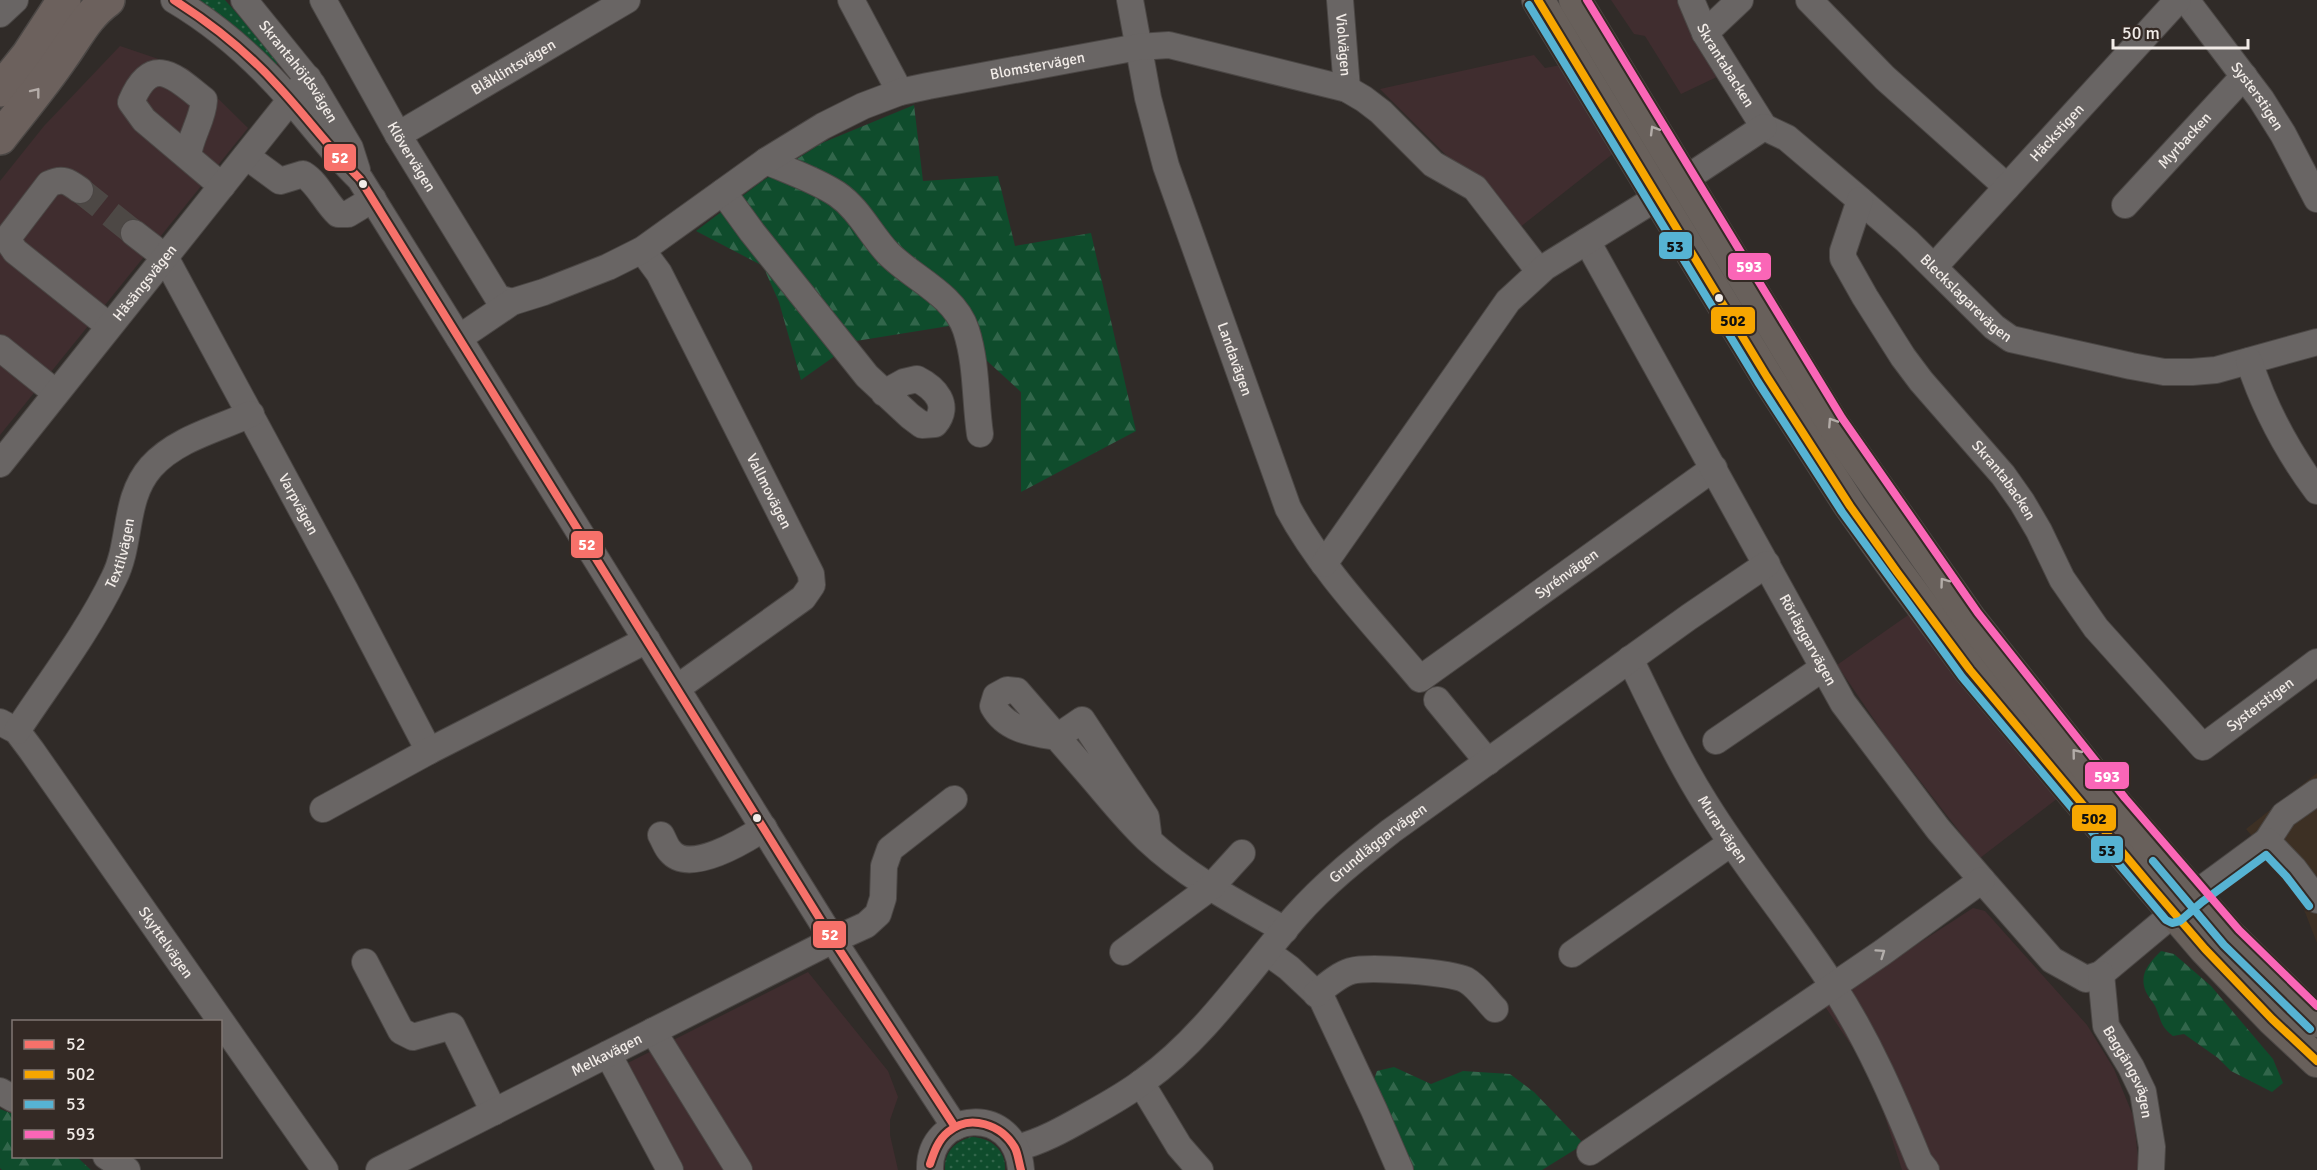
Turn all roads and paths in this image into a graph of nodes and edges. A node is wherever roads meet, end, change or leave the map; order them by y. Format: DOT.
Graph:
graph roads {
  1 [pos="15,0"];
  2 [pos="64,0"];
  3 [pos="108,0"];
  4 [pos="174,0"];
  5 [pos="244,0"];
  6 [pos="323,0"];
  7 [pos="627,0"];
  8 [pos="851,0"];
  9 [pos="1130,0"];
  10 [pos="1340,0"];
  11 [pos="1538,0"];
  12 [pos="1575,0"];
  13 [pos="1690,0"];
  14 [pos="1740,0"];
  15 [pos="1809,0"];
  16 [pos="2178,0"];
  17 [pos="2186,0"];
  18 [pos="0,14"];
  19 [pos="1705,33"];
  20 [pos="1138,47"];
  21 [pos="2244,76"];
  22 [pos="308,78"];
  23 [pos="1347,89"];
  24 [pos="0,90"];
  25 [pos="900,92"];
  26 [pos="290,99"];
  27 [pos="1764,126"];
  28 [pos="398,135"];
  29 [pos="0,138"];
  30 [pos="188,156"];
  31 [pos="246,156"];
  32 [pos="766,161"];
  33 [pos="1684,180"];
  34 [pos="222,186"];
  35 [pos="2007,187"];
  36 [pos="366,189"];
  37 [pos="80,190"];
  38 [pos="723,192"];
  39 [pos="1658,197"];
  40 [pos="2317,199"];
  41 [pos="1860,200"];
  42 [pos="2125,205"];
  43 [pos="134,233"];
  44 [pos="1587,241"];
  45 [pos="642,250"];
  46 [pos="165,257"];
  47 [pos="1934,267"];
  48 [pos="1539,271"];
  49 [pos="512,302"];
  50 [pos="109,326"];
  51 [pos="459,338"];
  52 [pos="2317,342"];
  53 [pos="0,348"];
  54 [pos="2249,361"];
  55 [pos="56,393"];
  56 [pos="884,393"];
  57 [pos="250,414"];
  58 [pos="980,434"];
  59 [pos="0,464"];
  60 [pos="1714,468"];
  61 [pos="2317,491"];
  62 [pos="1324,564"];
  63 [pos="1767,564"];
  64 [pos="647,640"];
  65 [pos="1630,659"];
  66 [pos="2317,662"];
  67 [pos="1823,668"];
  68 [pos="1420,679"];
  69 [pos="677,688"];
  70 [pos="1437,700"];
  71 [pos="8,727"];
  72 [pos="1057,737"];
  73 [pos="1716,741"];
  74 [pos="2204,746"];
  75 [pos="429,751"];
  76 [pos="1488,762"];
  77 [pos="2317,792"];
  78 [pos="954,799"];
  79 [pos="323,809"];
  80 [pos="764,828"];
  81 [pos="661,835"];
  82 [pos="2267,841"];
  83 [pos="1731,843"];
  84 [pos="1242,853"];
  85 [pos="1982,880"];
  86 [pos="1211,887"];
  87 [pos="2317,900"];
  88 [pos="2184,903"];
  89 [pos="1285,930"];
  90 [pos="833,940"];
  91 [pos="1123,952"];
  92 [pos="1267,952"];
  93 [pos="1572,954"];
  94 [pos="365,962"];
  95 [pos="2101,974"];
  96 [pos="1833,986"];
  97 [pos="1316,994"];
  98 [pos="1495,1009"];
  99 [pos="218,1020"];
  100 [pos="2317,1021"];
  101 [pos="222,1026"];
  102 [pos="653,1031"];
  103 [pos="608,1054"];
  104 [pos="2317,1061"];
  105 [pos="1141,1083"];
  106 [pos="494,1112"];
  107 [pos="955,1127"];
  108 [pos="1590,1152"];
  109 [pos="109,1158"];
  110 [pos="1019,1159"];
  111 [pos="128,1170"];
  112 [pos="325,1170"];
  113 [pos="379,1170"];
  114 [pos="670,1170"];
  115 [pos="739,1170"];
  116 [pos="930,1170"];
  117 [pos="1200,1170"];
  118 [pos="1400,1170"];
  119 [pos="1926,1170"];
  120 [pos="2151,1170"];
  1 -- 18 [label="street"];
  2 -- 24 [label="highway"];
  29 -- 3 [label="highway, one-way"];
  4 -- 26 [label="street, Skrantahöjdsvägen"];
  5 -- 22 [label="street, Skrantahöjdsvägen"];
  6 -- 28 [label="street, Klövervägen"];
  7 -- 28 [label="street, Blåklintsvägen"];
  8 -- 25 [label="street"];
  9 -- 20 [label="street, Landavägen"];
  10 -- 23 [label="street, Violvägen"];
  11 -- 39 [label="main road"];
  33 -- 12 [label="main road, one-way"];
  13 -- 19 [label="street, Skrantabacken"];
  14 -- 19 [label="street"];
  15 -- 35 [label="street"];
  16 -- 35 [label="street, Häckstigen"];
  17 -- 21 [label="street, Systerstigen"];
  19 -- 27 [label="street, Skrantabacken"];
  20 -- 23 [label="street, Blomstervägen"];
  20 -- 25 [label="street, Blomstervägen"];
  20 -- 62 [label="street, Landavägen"];
  21 -- 40 [label="street, Systerstigen"];
  21 -- 42 [label="street, Myrbacken"];
  22 -- 26 [label="street, Häsängsvägen"];
  22 -- 36 [label="street, Skrantahöjdsvägen"];
  23 -- 48 [label="street, Blomstervägen"];
  25 -- 32 [label="street, Blomstervägen"];
  26 -- 31 [label="street, Häsängsvägen"];
  26 -- 36 [label="street, Skrantahöjdsvägen"];
  27 -- 33 [label="street"];
  27 -- 41 [label="street, Bleckslagarevägen"];
  28 -- 49 [label="street, Klövervägen"];
  30 -- 34 [label="street"];
  31 -- 34 [label="street, Häsängsvägen"];
  31 -- 36 [label="street"];
  32 -- 38 [label="street, Blomstervägen"];
  32 -- 58 [label="street"];
  33 -- 39 [label="main road"];
  88 -- 33 [label="main road, one-way"];
  34 -- 46 [label="street, Häsängsvägen"];
  35 -- 47 [label="street, Häckstigen"];
  36 -- 51 [label="street, Skrantahöjdsvägen"];
  37 -- 50 [label="street"];
  38 -- 45 [label="street, Blomstervägen"];
  38 -- 56 [label="street"];
  39 -- 44 [label="street"];
  39 -- 88 [label="main road"];
  41 -- 47 [label="street, Bleckslagarevägen"];
  41 -- 74 [label="street, Skrantabacken"];
  43 -- 46 [label="street"];
  44 -- 48 [label="street"];
  44 -- 60 [label="street, Rörläggarvägen"];
  45 -- 49 [label="street, Blomstervägen"];
  45 -- 69 [label="street, Vallmovägen"];
  46 -- 50 [label="street, Häsängsvägen"];
  46 -- 57 [label="street, Varpvägen"];
  47 -- 54 [label="street, Bleckslagarevägen"];
  48 -- 62 [label="street"];
  49 -- 51 [label="street, Blomstervägen"];
  50 -- 55 [label="street, Häsängsvägen"];
  51 -- 64 [label="street, Skrantahöjdsvägen"];
  52 -- 54 [label="street, Bleckslagarevägen"];
  53 -- 55 [label="street"];
  54 -- 61 [label="street"];
  55 -- 59 [label="street, Häsängsvägen"];
  57 -- 71 [label="street, Textilvägen"];
  57 -- 75 [label="street, Varpvägen"];
  60 -- 63 [label="street, Rörläggarvägen"];
  60 -- 68 [label="street, Syrénvägen"];
  62 -- 68 [label="street, Landavägen"];
  63 -- 65 [label="street, Grundläggarvägen"];
  63 -- 67 [label="street, Rörläggarvägen"];
  64 -- 69 [label="street, Skrantahöjdsvägen"];
  64 -- 75 [label="street"];
  65 -- 76 [label="street, Grundläggarvägen"];
  65 -- 83 [label="street, Murarvägen"];
  66 -- 74 [label="street, Systerstigen"];
  67 -- 73 [label="street"];
  67 -- 85 [label="street, Rörläggarvägen"];
  69 -- 80 [label="street, Skrantahöjdsvägen"];
  70 -- 76 [label="street"];
  71 -- 99 [label="street, Skyttelvägen"];
  72 -- 86 [label="street"];
  75 -- 79 [label="street"];
  76 -- 89 [label="street, Grundläggarvägen"];
  77 -- 82 [label="street"];
  78 -- 90 [label="street, Melkavägen"];
  80 -- 81 [label="street"];
  80 -- 90 [label="street, Skrantahöjdsvägen"];
  82 -- 87 [label="street"];
  82 -- 88 [label="street"];
  83 -- 93 [label="street"];
  83 -- 96 [label="street, Murarvägen"];
  84 -- 86 [label="street"];
  85 -- 95 [label="street, Rörläggarvägen"];
  96 -- 85 [label="street, one-way"];
  86 -- 89 [label="street"];
  86 -- 91 [label="street"];
  88 -- 95 [label="street"];
  88 -- 100 [label="main road"];
  88 -- 104 [label="main road"];
  89 -- 92 [label="street, Grundläggarvägen"];
  90 -- 102 [label="street, Melkavägen"];
  90 -- 107 [label="street, Skrantahöjdsvägen"];
  92 -- 97 [label="street"];
  92 -- 105 [label="street, Grundläggarvägen"];
  94 -- 106 [label="street"];
  95 -- 120 [label="street, Baggängsvägen"];
  96 -- 108 [label="street"];
  96 -- 119 [label="street, Murarvägen"];
  97 -- 98 [label="street"];
  97 -- 118 [label="street"];
  101 -- 112 [label="street, Skyttelvägen"];
  102 -- 103 [label="street, Melkavägen"];
  102 -- 115 [label="street"];
  103 -- 106 [label="street, Melkavägen"];
  103 -- 114 [label="street"];
  105 -- 110 [label="street, Grundläggarvägen"];
  105 -- 117 [label="street"];
  106 -- 113 [label="street, Melkavägen"];
  107 -- 110 [label="street"];
  107 -- 116 [label="street"];
  109 -- 111 [label="street"];
}
